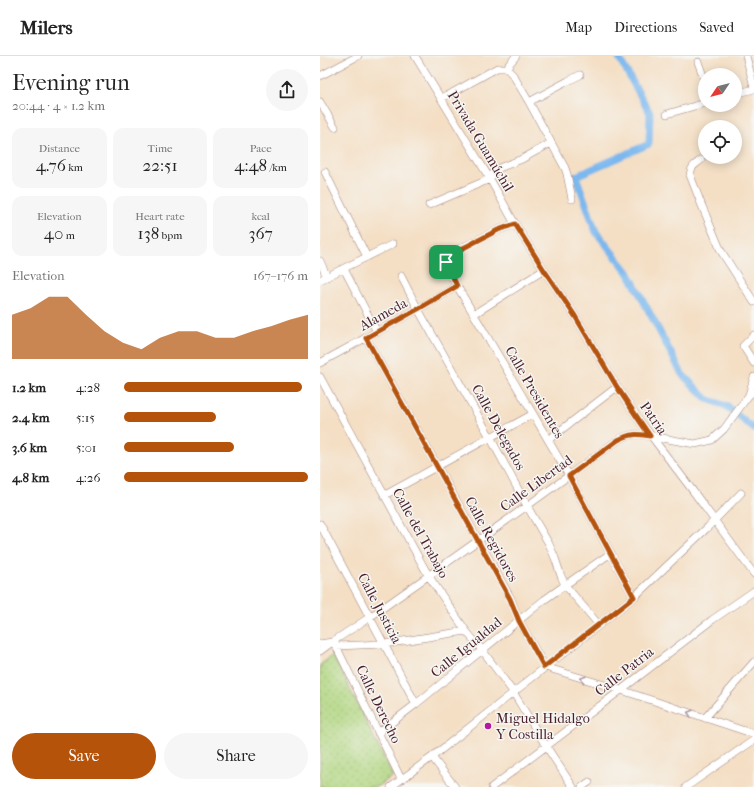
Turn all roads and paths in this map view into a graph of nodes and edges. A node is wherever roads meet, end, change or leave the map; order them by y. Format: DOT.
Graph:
graph roads {
  1 [pos="358,56"];
  2 [pos="415,56"];
  3 [pos="516,56"];
  4 [pos="746,56"];
  5 [pos="698,62"];
  6 [pos="506,68"];
  7 [pos="700,68"];
  8 [pos="580,75"];
  9 [pos="320,76"];
  10 [pos="754,88"];
  11 [pos="742,92"];
  12 [pos="441,98"];
  13 [pos="320,102"];
  14 [pos="529,102"];
  15 [pos="698,105"];
  16 [pos="667,114"];
  17 [pos="335,127"];
  18 [pos="551,143"];
  19 [pos="698,162"];
  20 [pos="325,172"];
  21 [pos="490,179"];
  22 [pos="572,199"];
  23 [pos="429,205"];
  24 [pos="515,224"];
  25 [pos="393,244"];
  26 [pos="368,257"];
  27 [pos="320,261"];
  28 [pos="344,269"];
  29 [pos="544,270"];
  30 [pos="401,276"];
  31 [pos="327,277"];
  32 [pos="320,280"];
  33 [pos="457,286"];
  34 [pos="754,302"];
  35 [pos="418,309"];
  36 [pos="474,314"];
  37 [pos="376,332"];
  38 [pos="754,335"];
  39 [pos="366,338"];
  40 [pos="320,363"];
  41 [pos="754,363"];
  42 [pos="320,377"];
  43 [pos="754,377"];
  44 [pos="617,387"];
  45 [pos="751,394"];
  46 [pos="534,414"];
  47 [pos="650,436"];
  48 [pos="490,437"];
  49 [pos="548,440"];
  50 [pos="437,466"];
  51 [pos="569,476"];
  52 [pos="741,493"];
  53 [pos="385,495"];
  54 [pos="527,506"];
  55 [pos="715,521"];
  56 [pos="320,524"];
  57 [pos="478,540"];
  58 [pos="611,553"];
  59 [pos="754,574"];
  60 [pos="428,575"];
  61 [pos="565,585"];
  62 [pos="754,591"];
  63 [pos="634,597"];
  64 [pos="370,617"];
  65 [pos="519,621"];
  66 [pos="599,625"];
  67 [pos="466,631"];
  68 [pos="320,644"];
  69 [pos="334,644"];
  70 [pos="384,644"];
  71 [pos="320,651"];
  72 [pos="483,651"];
  73 [pos="754,662"];
  74 [pos="544,667"];
  75 [pos="621,690"];
  76 [pos="514,692"];
  77 [pos="416,704"];
  78 [pos="705,718"];
  79 [pos="378,733"];
  80 [pos="754,734"];
  81 [pos="754,740"];
  82 [pos="546,746"];
  83 [pos="432,756"];
  84 [pos="401,779"];
  85 [pos="589,782"];
  86 [pos="392,787"];
  87 [pos="455,787"];
  88 [pos="492,787"];
  89 [pos="573,787"];
  90 [pos="582,787"];
  91 [pos="686,787"];
  1 -- 9 [label="street"];
  2 -- 12 [label="street, Privada Guamúchil"];
  3 -- 6 [label="street"];
  4 -- 10 [label="street"];
  5 -- 7 [label="street"];
  6 -- 12 [label="street"];
  6 -- 14 [label="street"];
  8 -- 14 [label="street"];
  10 -- 11 [label="street"];
  12 -- 21 [label="street, Privada Guamúchil"];
  13 -- 17 [label="street"];
  14 -- 18 [label="street"];
  15 -- 16 [label="street"];
  18 -- 21 [label="street"];
  18 -- 22 [label="street"];
  19 -- 34 [label="street"];
  20 -- 26 [label="street"];
  21 -- 23 [label="street"];
  21 -- 24 [label="street, Privada Guamúchil"];
  24 -- 29 [label="street, Privada Guamúchil"];
  24 -- 33 [label="street, Calle Presidentes"];
  25 -- 26 [label="street"];
  26 -- 28 [label="street"];
  27 -- 31 [label="street"];
  28 -- 31 [label="street"];
  28 -- 37 [label="street"];
  29 -- 36 [label="street"];
  29 -- 44 [label="street, Patria"];
  30 -- 35 [label="street, Calle Delegados"];
  31 -- 32 [label="street"];
  33 -- 35 [label="street, Alameda"];
  33 -- 36 [label="street, Calle Presidentes"];
  35 -- 37 [label="street, Alameda"];
  35 -- 48 [label="street, Calle Delegados"];
  36 -- 46 [label="street, Calle Presidentes"];
  37 -- 39 [label="street, Alameda"];
  38 -- 41 [label="street"];
  39 -- 40 [label="street, Alameda"];
  39 -- 50 [label="street, Calle Regidores"];
  42 -- 53 [label="street, Calle del Trabajo"];
  43 -- 45 [label="street"];
  44 -- 47 [label="street, Patria"];
  44 -- 49 [label="street"];
  45 -- 47 [label="street, Calle Libertad"];
  46 -- 48 [label="street"];
  46 -- 49 [label="street, Calle Presidentes"];
  47 -- 51 [label="street, Calle Libertad"];
  47 -- 55 [label="street, Patria"];
  48 -- 50 [label="street"];
  48 -- 54 [label="street, Calle Delegados"];
  49 -- 51 [label="street, Calle Presidentes"];
  50 -- 53 [label="street"];
  50 -- 57 [label="street, Calle Regidores"];
  51 -- 54 [label="street, Calle Libertad"];
  51 -- 58 [label="street, Calle Presidentes"];
  52 -- 55 [label="street"];
  53 -- 60 [label="street, Calle del Trabajo"];
  54 -- 57 [label="street, Calle Libertad"];
  54 -- 61 [label="street, Calle Delegados"];
  55 -- 59 [label="street, Patria"];
  55 -- 63 [label="street"];
  56 -- 64 [label="street, Calle Justicia"];
  57 -- 60 [label="street, Calle Libertad"];
  57 -- 65 [label="street, Calle Regidores"];
  58 -- 61 [label="street, Calle Igualdad"];
  58 -- 63 [label="street, Calle Presidentes"];
  60 -- 64 [label="street, Calle Libertad"];
  60 -- 67 [label="street, Calle del Trabajo"];
  61 -- 65 [label="street, Calle Igualdad"];
  61 -- 66 [label="street"];
  62 -- 75 [label="street, Calle Patria"];
  63 -- 66 [label="street"];
  64 -- 69 [label="street, Calle Libertad"];
  64 -- 70 [label="street, Calle Justicia"];
  65 -- 72 [label="street, Calle Igualdad"];
  65 -- 74 [label="street, Calle Regidores"];
  66 -- 74 [label="street"];
  67 -- 70 [label="street"];
  67 -- 72 [label="street, Calle del Trabajo"];
  68 -- 69 [label="street, Calle Libertad"];
  69 -- 70 [label="street"];
  69 -- 71 [label="street"];
  69 -- 79 [label="street, Calle Derecho"];
  70 -- 77 [label="street, Calle Justicia"];
  72 -- 76 [label="street, Calle del Trabajo"];
  72 -- 77 [label="street, Calle Igualdad"];
  73 -- 78 [label="street"];
  75 -- 74 [label="street, one-way"];
  74 -- 76 [label="street"];
  78 -- 75 [label="street, one-way"];
  75 -- 82 [label="street, Calle Patria"];
  76 -- 82 [label="street, Calle del Trabajo"];
  76 -- 83 [label="street"];
  77 -- 79 [label="street, Calle Igualdad"];
  78 -- 80 [label="street"];
  79 -- 84 [label="street, Calle Derecho"];
  81 -- 91 [label="street"];
  82 -- 88 [label="street, Calle Patria"];
  82 -- 89 [label="street, Calle del Trabajo"];
  83 -- 84 [label="street"];
  83 -- 87 [label="street"];
  84 -- 86 [label="street"];
  85 -- 90 [label="street"];
}
